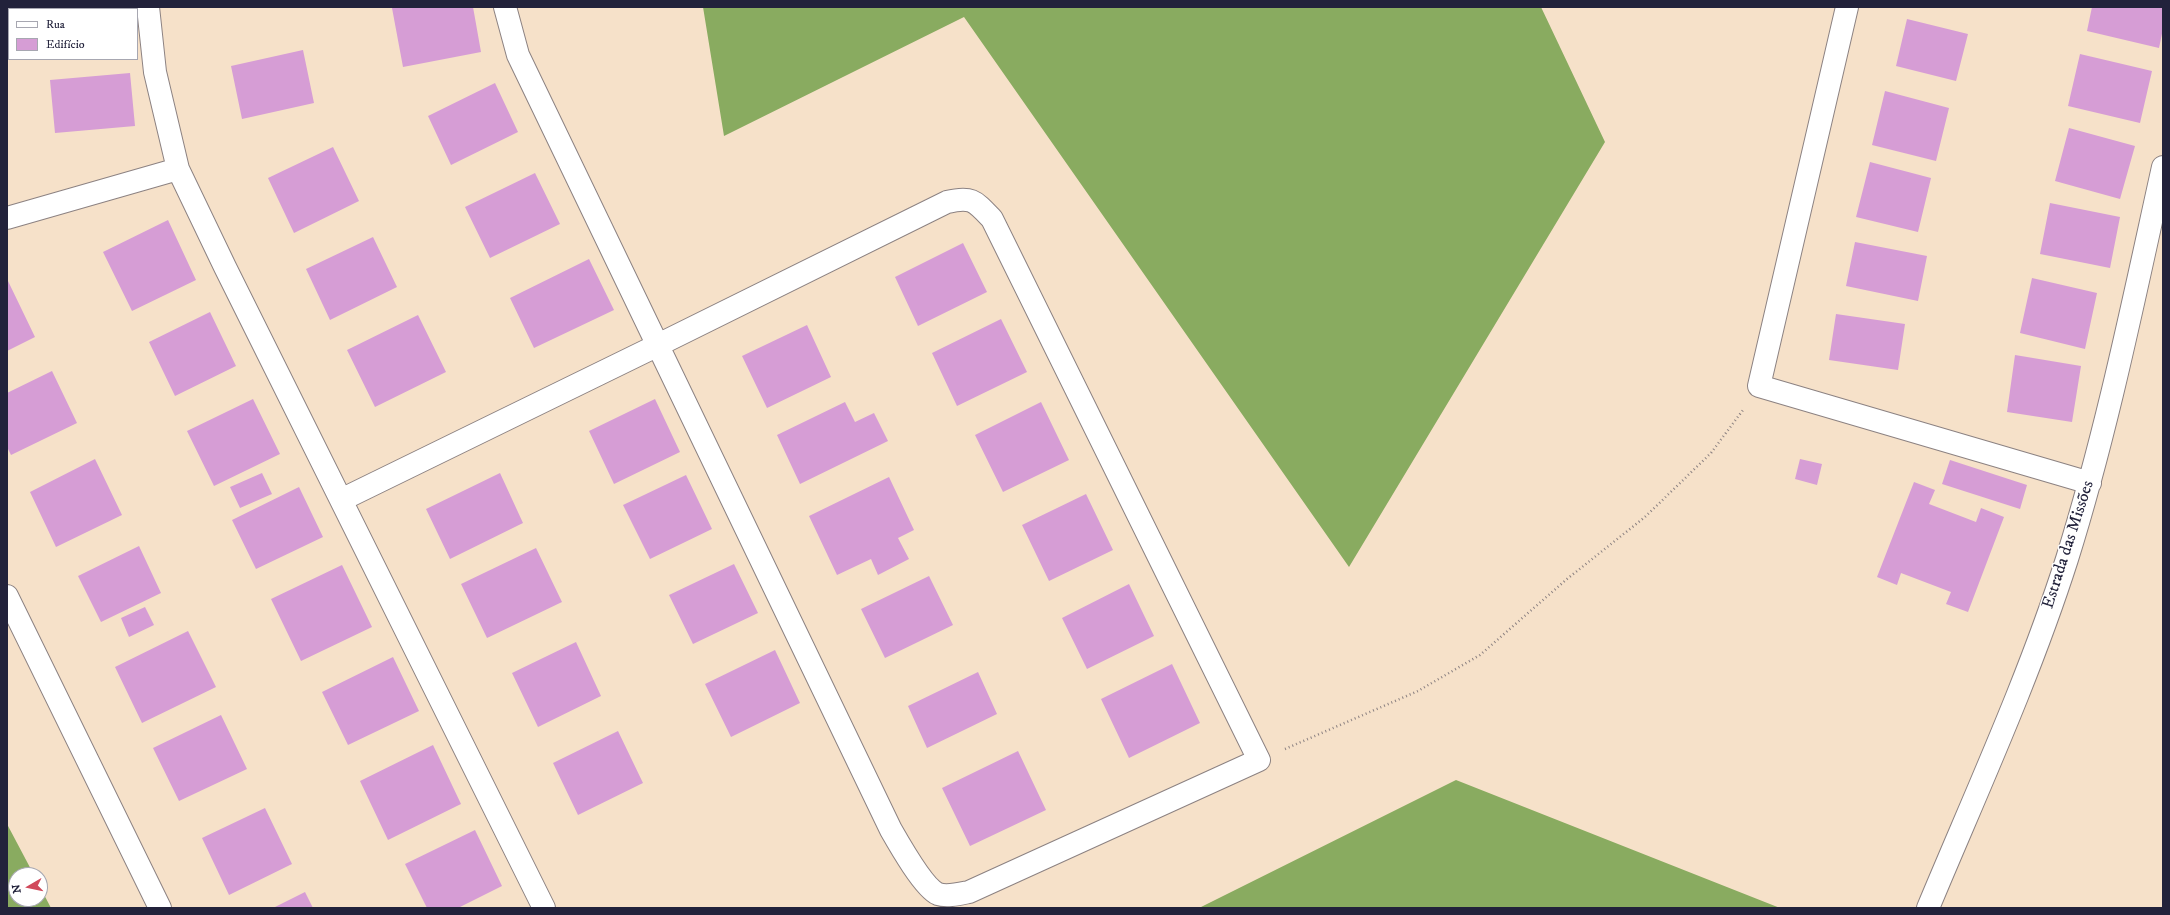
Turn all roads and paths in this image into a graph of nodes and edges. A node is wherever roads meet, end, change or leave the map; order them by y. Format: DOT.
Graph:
graph roads {
  1 [pos="148,7"];
  2 [pos="505,7"];
  3 [pos="1847,7"];
  4 [pos="2163,167"];
  5 [pos="178,169"];
  6 [pos="7,218"];
  7 [pos="658,346"];
  8 [pos="1759,386"];
  9 [pos="2090,483"];
  10 [pos="341,500"];
  11 [pos="7,596"];
  12 [pos="1259,760"];
  13 [pos="160,908"];
  14 [pos="544,908"];
  15 [pos="1928,908"];
  1 -- 5 [label="street"];
  2 -- 7 [label="street"];
  3 -- 8 [label="street"];
  4 -- 9 [label="street, Estrada das Missões"];
  5 -- 6 [label="street"];
  5 -- 10 [label="street"];
  7 -- 10 [label="street"];
  7 -- 12 [label="street"];
  7 -- 12 [label="street"];
  8 -- 9 [label="street"];
  8 -- 12 [label="path"];
  9 -- 15 [label="street, Estrada das Missões"];
  10 -- 14 [label="street"];
  11 -- 13 [label="street"];
}
